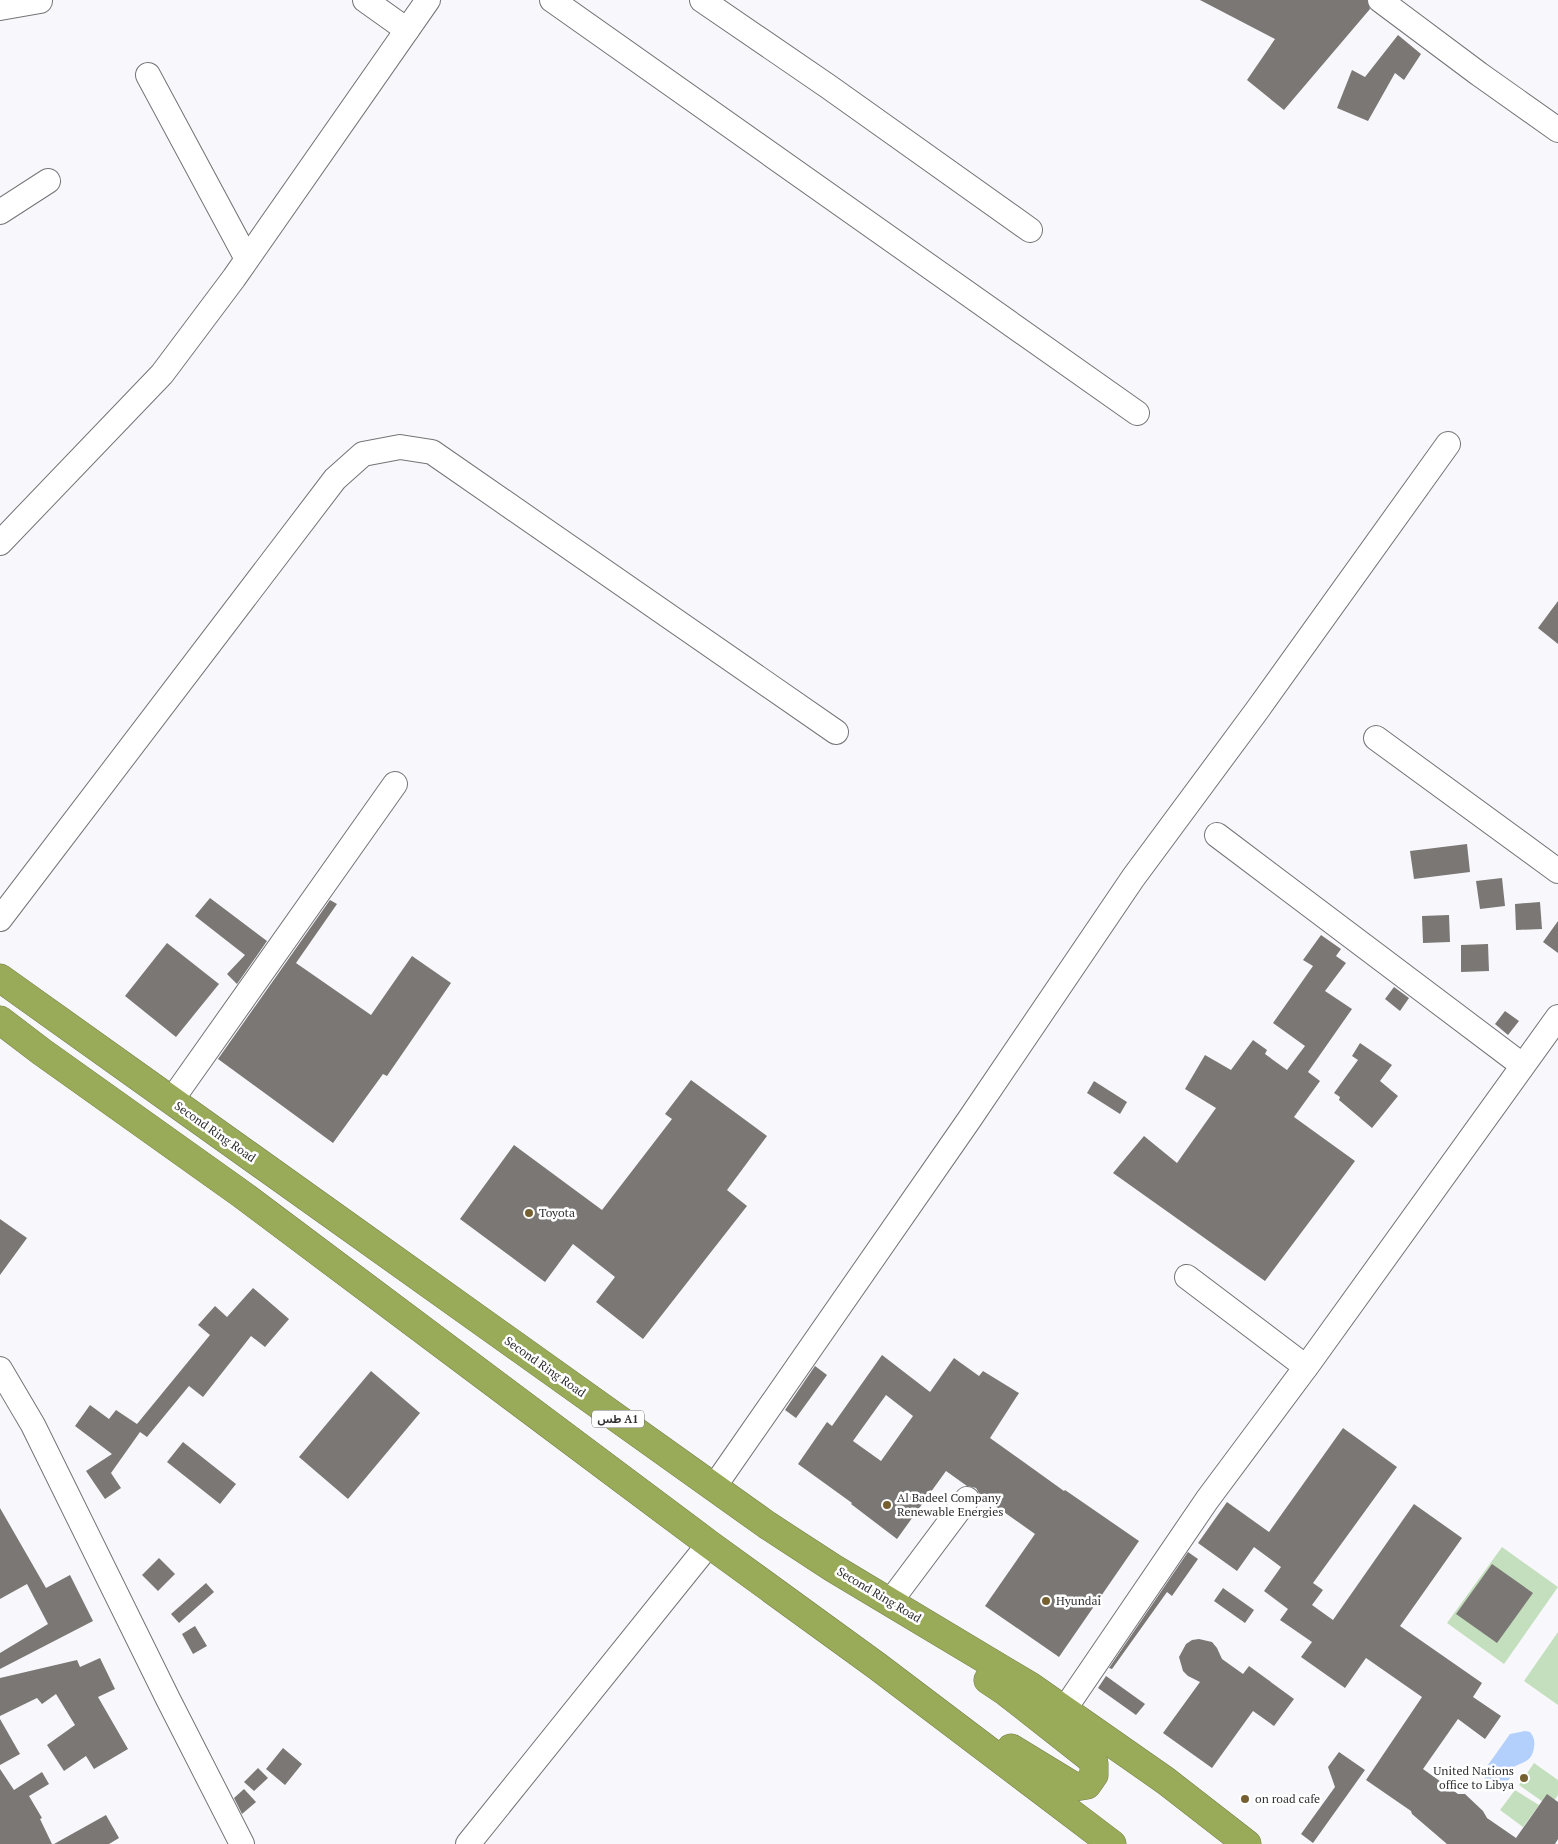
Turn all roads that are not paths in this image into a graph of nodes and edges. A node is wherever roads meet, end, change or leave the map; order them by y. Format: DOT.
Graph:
graph roads {
  1 [pos="365,0"];
  2 [pos="428,0"];
  3 [pos="552,0"];
  4 [pos="702,0"];
  5 [pos="1380,0"];
  6 [pos="40,1"];
  7 [pos="0,8"];
  8 [pos="407,30"];
  9 [pos="148,76"];
  10 [pos="1558,130"];
  11 [pos="48,181"];
  12 [pos="0,212"];
  13 [pos="1030,230"];
  14 [pos="247,259"];
  15 [pos="1137,413"];
  16 [pos="1448,444"];
  17 [pos="0,543"];
  18 [pos="836,732"];
  19 [pos="1376,738"];
  20 [pos="395,784"];
  21 [pos="1217,835"];
  22 [pos="1558,871"];
  23 [pos="0,919"];
  24 [pos="0,978"];
  25 [pos="1558,1017"];
  26 [pos="0,1020"];
  27 [pos="1522,1065"];
  28 [pos="171,1101"];
  29 [pos="1187,1277"];
  30 [pos="1306,1367"];
  31 [pos="0,1369"];
  32 [pos="714,1487"];
  33 [pos="967,1499"];
  34 [pos="767,1525"];
  35 [pos="709,1544"];
  36 [pos="890,1602"];
  37 [pos="877,1666"];
  38 [pos="1064,1710"];
  39 [pos="242,1844"];
  40 [pos="468,1844"];
  41 [pos="1112,1844"];
  42 [pos="1247,1844"];
  1 -- 8 [label="street"];
  2 -- 8 [label="street"];
  3 -- 15 [label="street"];
  4 -- 13 [label="street"];
  5 -- 10 [label="street"];
  6 -- 7 [label="street"];
  8 -- 14 [label="street"];
  9 -- 14 [label="street"];
  11 -- 12 [label="street"];
  14 -- 17 [label="street"];
  16 -- 32 [label="street"];
  18 -- 23 [label="street"];
  19 -- 22 [label="street"];
  20 -- 28 [label="street"];
  21 -- 27 [label="street"];
  24 -- 28 [label="highway, Second Ring Road / طس A1"];
  25 -- 27 [label="street"];
  26 -- 35 [label="highway"];
  27 -- 30 [label="street"];
  28 -- 32 [label="highway, Second Ring Road / طس A1"];
  29 -- 30 [label="street"];
  30 -- 38 [label="street"];
  31 -- 39 [label="street"];
  32 -- 34 [label="highway, Second Ring Road / طس A1"];
  33 -- 36 [label="street"];
  34 -- 36 [label="highway, Second Ring Road / طس A1"];
  34 -- 37 [label="highway"];
  35 -- 37 [label="highway"];
  35 -- 40 [label="street"];
  36 -- 38 [label="highway, Second Ring Road / طس A1"];
  37 -- 41 [label="highway"];
  38 -- 42 [label="highway, Second Ring Road / طس A1"];
}
